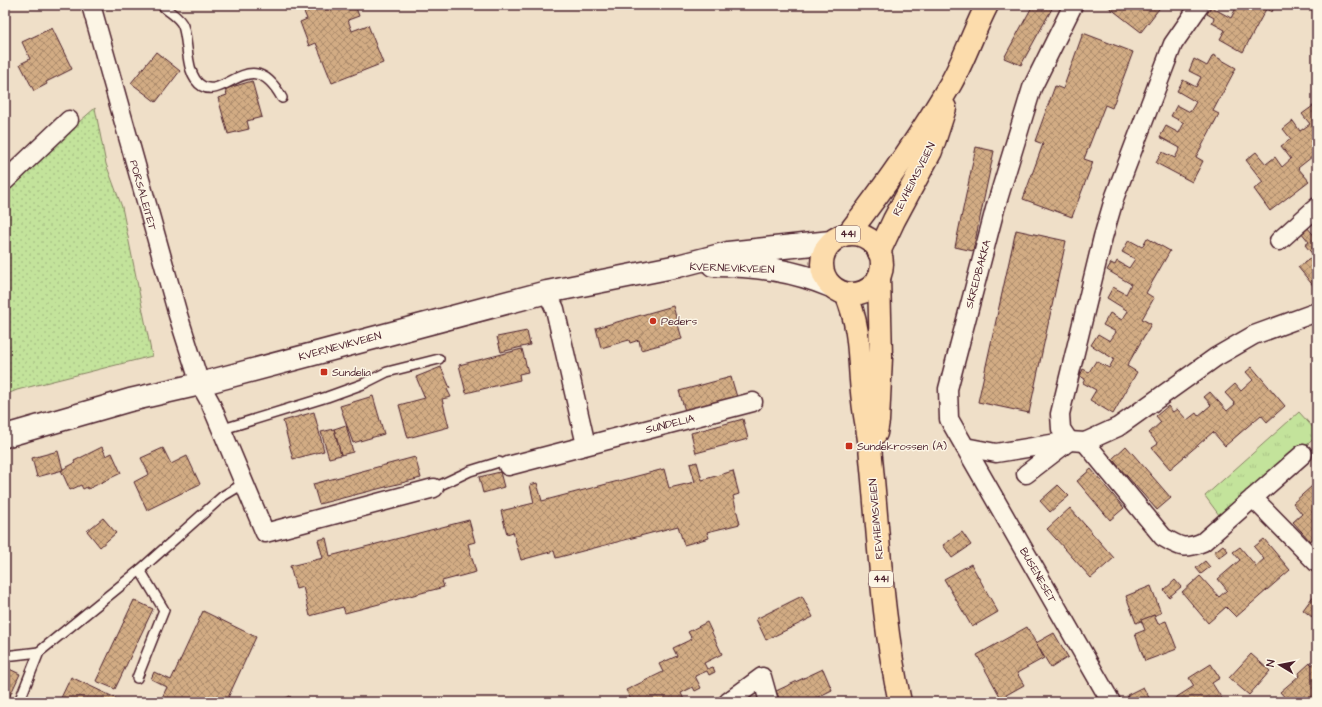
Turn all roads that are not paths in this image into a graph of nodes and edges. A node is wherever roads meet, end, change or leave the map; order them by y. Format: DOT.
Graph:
graph roads {
  1 [pos="91,5"];
  2 [pos="162,5"];
  3 [pos="987,5"];
  4 [pos="1073,5"];
  5 [pos="1200,5"];
  6 [pos="952,82"];
  7 [pos="282,98"];
  8 [pos="69,120"];
  9 [pos="5,181"];
  10 [pos="1317,207"];
  11 [pos="840,238"];
  12 [pos="1279,241"];
  13 [pos="879,252"];
  14 [pos="678,266"];
  15 [pos="879,277"];
  16 [pos="838,290"];
  17 [pos="547,292"];
  18 [pos="1317,312"];
  19 [pos="438,359"];
  20 [pos="200,384"];
  21 [pos="753,402"];
  22 [pos="220,430"];
  23 [pos="5,436"];
  24 [pos="1077,442"];
  25 [pos="586,445"];
  26 [pos="965,447"];
  27 [pos="1303,454"];
  28 [pos="871,456"];
  29 [pos="508,466"];
  30 [pos="1026,474"];
  31 [pos="244,484"];
  32 [pos="434,488"];
  33 [pos="1253,498"];
  34 [pos="1317,563"];
  35 [pos="140,570"];
  36 [pos="40,652"];
  37 [pos="5,656"];
  38 [pos="137,678"];
  39 [pos="20,702"];
  40 [pos="728,702"];
  41 [pos="769,702"];
  42 [pos="900,702"];
  43 [pos="1111,702"];
  1 -- 20 [label="street, PORSALEITET"];
  2 -- 7 [label="lane"];
  3 -- 6 [label="main road, REVHEIMSVEIEN / 441"];
  4 -- 26 [label="street, SKREDBAKKA"];
  5 -- 24 [label="street"];
  6 -- 11 [label="main road, REVHEIMSVEIEN / 441"];
  6 -- 13 [label="main road, REVHEIMSVEIEN / 441"];
  8 -- 9 [label="street"];
  10 -- 12 [label="street"];
  11 -- 13 [label="main road, 441"];
  11 -- 14 [label="main road, KVERNEVIKVEIEN"];
  11 -- 16 [label="main road, 441"];
  13 -- 15 [label="main road, 441"];
  14 -- 16 [label="main road, KVERNEVIKVEIEN"];
  14 -- 17 [label="main road, KVERNEVIKVEIEN"];
  15 -- 16 [label="main road"];
  15 -- 28 [label="main road, REVHEIMSVEIEN / 441"];
  16 -- 28 [label="main road, REVHEIMSVEIEN / 441"];
  17 -- 20 [label="main road, KVERNEVIKVEIEN"];
  17 -- 25 [label="street"];
  18 -- 24 [label="street"];
  19 -- 22 [label="lane"];
  20 -- 22 [label="street, SUNDELIA"];
  20 -- 23 [label="main road, KVERNEVIKVEIEN"];
  21 -- 25 [label="street, SUNDELIA"];
  22 -- 31 [label="street, SUNDELIA"];
  24 -- 26 [label="street"];
  24 -- 30 [label="street"];
  24 -- 33 [label="street"];
  25 -- 29 [label="street, SUNDELIA"];
  26 -- 43 [label="street, BUSENESET"];
  27 -- 33 [label="street"];
  28 -- 42 [label="main road, REVHEIMSVEIEN / 441"];
  29 -- 32 [label="lane, SUNDELIA"];
  31 -- 32 [label="street, SUNDELIA"];
  31 -- 35 [label="lane"];
  33 -- 34 [label="street"];
  35 -- 36 [label="lane"];
  35 -- 38 [label="lane"];
  36 -- 37 [label="lane"];
  36 -- 39 [label="lane"];
  40 -- 41 [label="street"];
}
